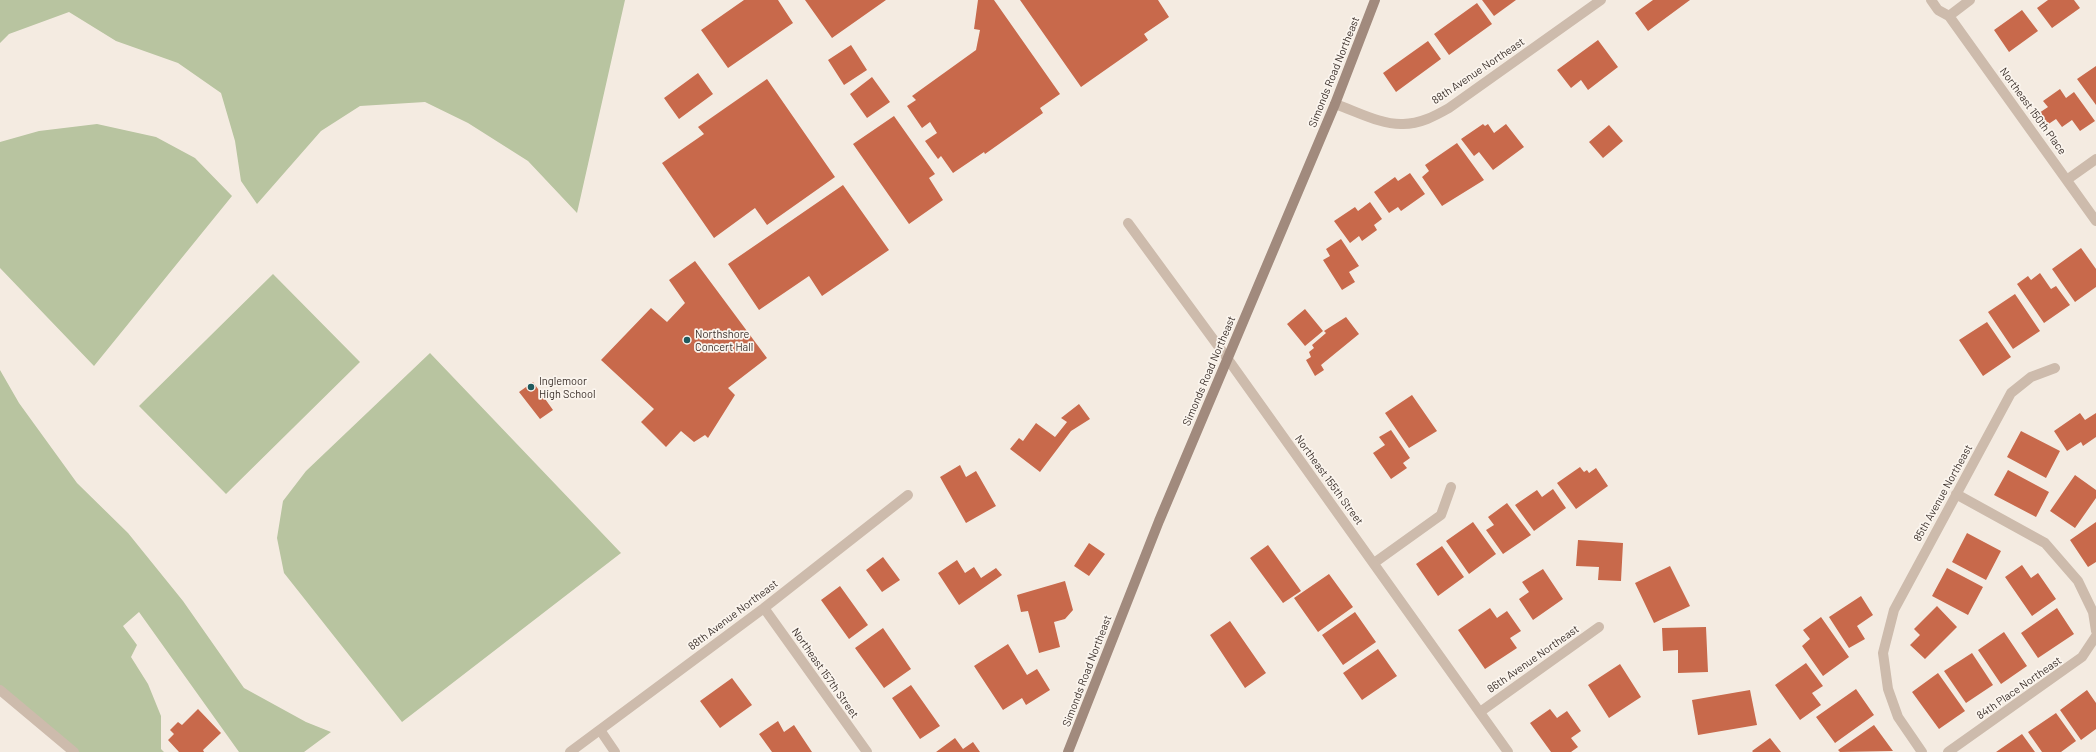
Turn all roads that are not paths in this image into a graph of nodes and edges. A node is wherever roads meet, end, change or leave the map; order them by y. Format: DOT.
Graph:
graph roads {
  1 [pos="1375,0"];
  2 [pos="1601,0"];
  3 [pos="1931,0"];
  4 [pos="1970,0"];
  5 [pos="1949,16"];
  6 [pos="1335,104"];
  7 [pos="2096,159"];
  8 [pos="2068,179"];
  9 [pos="2096,221"];
  10 [pos="1128,223"];
  11 [pos="1227,358"];
  12 [pos="2055,368"];
  13 [pos="1451,487"];
  14 [pos="1956,494"];
  15 [pos="908,495"];
  16 [pos="1374,563"];
  17 [pos="764,608"];
  18 [pos="1599,627"];
  19 [pos="2096,631"];
  20 [pos="2096,636"];
  21 [pos="0,690"];
  22 [pos="1480,712"];
  23 [pos="600,730"];
  24 [pos="74,752"];
  25 [pos="570,752"];
  26 [pos="615,752"];
  27 [pos="867,752"];
  28 [pos="1068,752"];
  29 [pos="1508,752"];
  30 [pos="1922,752"];
  31 [pos="1948,752"];
  1 -- 6 [label="main road, Simonds Road Northeast"];
  2 -- 6 [label="street, 88th Avenue Northeast"];
  3 -- 5 [label="street, Northeast 150th Place"];
  4 -- 5 [label="street"];
  5 -- 8 [label="street, Northeast 150th Place"];
  6 -- 11 [label="main road, Simonds Road Northeast"];
  7 -- 8 [label="street"];
  8 -- 9 [label="street, Northeast 150th Place"];
  10 -- 11 [label="street, Northeast 155th Street"];
  11 -- 16 [label="street, Northeast 155th Street"];
  11 -- 28 [label="main road, Simonds Road Northeast"];
  12 -- 14 [label="street, 85th Avenue Northeast"];
  13 -- 16 [label="street"];
  14 -- 19 [label="street"];
  14 -- 30 [label="street, 85th Avenue Northeast"];
  15 -- 17 [label="street, 88th Avenue Northeast"];
  16 -- 22 [label="street, Northeast 155th Street"];
  17 -- 23 [label="street, 88th Avenue Northeast"];
  17 -- 27 [label="street, Northeast 157th Street"];
  18 -- 22 [label="street, 86th Avenue Northeast"];
  20 -- 31 [label="street, 84th Place Northeast"];
  21 -- 24 [label="street"];
  22 -- 29 [label="street, Northeast 155th Street"];
  23 -- 25 [label="street, 88th Avenue Northeast"];
  23 -- 26 [label="street"];
}
